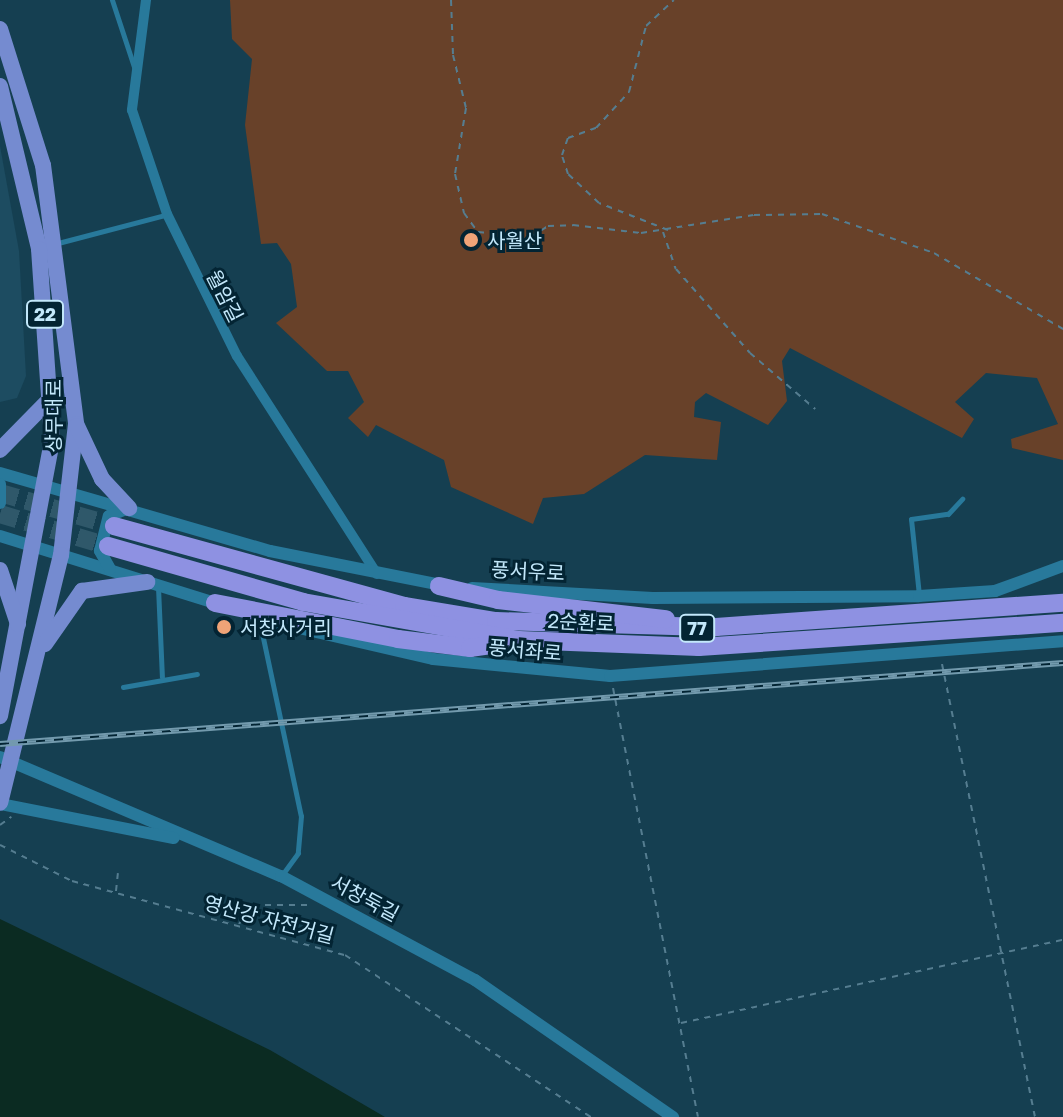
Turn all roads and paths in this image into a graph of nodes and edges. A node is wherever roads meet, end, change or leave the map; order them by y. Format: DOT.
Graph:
graph roads {
  1 [pos="112,0"];
  2 [pos="146,0"];
  3 [pos="451,0"];
  4 [pos="674,0"];
  5 [pos="0,29"];
  6 [pos="135,70"];
  7 [pos="0,86"];
  8 [pos="167,214"];
  9 [pos="669,231"];
  10 [pos="663,232"];
  11 [pos="58,243"];
  12 [pos="1063,329"];
  13 [pos="52,397"];
  14 [pos="815,409"];
  15 [pos="76,424"];
  16 [pos="0,450"];
  17 [pos="0,473"];
  18 [pos="0,484"];
  19 [pos="47,487"];
  20 [pos="71,494"];
  21 [pos="962,499"];
  22 [pos="0,503"];
  23 [pos="129,508"];
  24 [pos="114,526"];
  25 [pos="0,536"];
  26 [pos="36,546"];
  27 [pos="108,546"];
  28 [pos="61,555"];
  29 [pos="1063,566"];
  30 [pos="110,569"];
  31 [pos="0,570"];
  32 [pos="378,575"];
  33 [pos="152,584"];
  34 [pos="439,586"];
  35 [pos="919,596"];
  36 [pos="215,603"];
  37 [pos="1063,603"];
  38 [pos="259,619"];
  39 [pos="1063,623"];
  40 [pos="716,627"];
  41 [pos="20,638"];
  42 [pos="519,640"];
  43 [pos="1063,641"];
  44 [pos="42,649"];
  45 [pos="940,650"];
  46 [pos="197,674"];
  47 [pos="610,676"];
  48 [pos="162,677"];
  49 [pos="123,687"];
  50 [pos="0,716"];
  51 [pos="6,760"];
  52 [pos="1,799"];
  53 [pos="193,840"];
  54 [pos="0,845"];
  55 [pos="118,873"];
  56 [pos="281,876"];
  57 [pos="116,892"];
  58 [pos="335,905"];
  59 [pos="239,924"];
  60 [pos="1063,940"];
  61 [pos="999,954"];
  62 [pos="681,1023"];
  63 [pos="591,1117"];
  64 [pos="673,1117"];
  65 [pos="698,1117"];
  66 [pos="1035,1117"];
  1 -- 6 [label="lane"];
  2 -- 6 [label="street, 월암길"];
  3 -- 10 [label="path"];
  4 -- 9 [label="path"];
  5 -- 11 [label="main road, 상무대로 / 22"];
  6 -- 8 [label="street, 월암길"];
  7 -- 13 [label="main road, 상무대로 / 22"];
  8 -- 11 [label="lane"];
  8 -- 32 [label="street, 월암길"];
  9 -- 10 [label="path"];
  9 -- 12 [label="path"];
  10 -- 14 [label="path"];
  11 -- 15 [label="main road, 상무대로 / 22"];
  13 -- 16 [label="main road"];
  13 -- 19 [label="main road, 상무대로 / 22"];
  15 -- 20 [label="main road, 상무대로 / 22"];
  15 -- 23 [label="main road"];
  17 -- 19 [label="street, 풍서우로"];
  18 -- 22 [label="street"];
  19 -- 20 [label="street, 풍서우로"];
  19 -- 26 [label="main road, 상무대로 / 22"];
  20 -- 23 [label="street, 풍서우로"];
  20 -- 28 [label="main road, 상무대로 / 22"];
  21 -- 35 [label="lane"];
  23 -- 30 [label="street"];
  23 -- 32 [label="street, 풍서우로"];
  24 -- 40 [label="highway, 2순환로 / 77"];
  25 -- 26 [label="street, 풍서좌로"];
  26 -- 28 [label="street, 풍서좌로"];
  26 -- 41 [label="main road, 상무대로 / 22"];
  27 -- 42 [label="highway, 2순환로 / 77"];
  28 -- 30 [label="street, 풍서좌로"];
  28 -- 44 [label="main road, 상무대로 / 22"];
  29 -- 35 [label="street, 풍서우로"];
  30 -- 33 [label="street, 풍서좌로"];
  31 -- 41 [label="main road"];
  32 -- 34 [label="street, 풍서우로"];
  33 -- 36 [label="street, 풍서좌로"];
  33 -- 44 [label="main road"];
  33 -- 48 [label="lane"];
  34 -- 35 [label="street, 풍서우로"];
  34 -- 40 [label="highway"];
  36 -- 38 [label="street, 풍서좌로"];
  36 -- 42 [label="highway"];
  37 -- 40 [label="highway, 2순환로 / 77"];
  38 -- 47 [label="street, 풍서좌로"];
  38 -- 56 [label="lane"];
  39 -- 42 [label="highway, 2순환로 / 77"];
  41 -- 50 [label="main road, 상무대로 / 22"];
  43 -- 45 [label="street, 풍서좌로"];
  44 -- 51 [label="main road, 상무대로 / 22"];
  45 -- 47 [label="street, 풍서좌로"];
  45 -- 61 [label="path"];
  46 -- 48 [label="lane"];
  47 -- 62 [label="path"];
  48 -- 49 [label="lane"];
  51 -- 52 [label="main road, 상무대로 / 22"];
  51 -- 53 [label="street, 서창둑길"];
  52 -- 53 [label="street"];
  53 -- 56 [label="street, 서창둑길"];
  54 -- 57 [label="path, 영산강 자전거길"];
  55 -- 57 [label="path"];
  56 -- 58 [label="street, 서창둑길"];
  57 -- 59 [label="path, 영산강 자전거길"];
  58 -- 59 [label="path"];
  58 -- 64 [label="street, 서창둑길"];
  59 -- 63 [label="path, 영산강 자전거길"];
  60 -- 61 [label="path"];
  61 -- 62 [label="path"];
  61 -- 66 [label="path"];
  62 -- 65 [label="path"];
}
